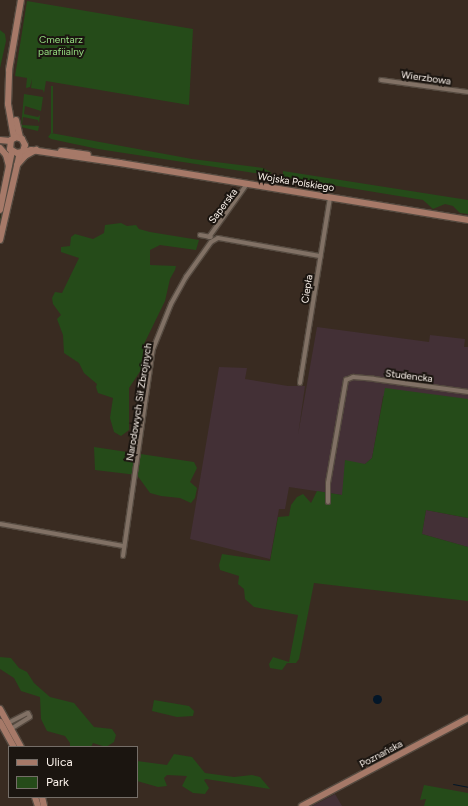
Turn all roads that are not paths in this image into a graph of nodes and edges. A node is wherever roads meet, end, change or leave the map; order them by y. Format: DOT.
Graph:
graph roads {
  1 [pos="21,0"];
  2 [pos="381,80"];
  3 [pos="468,92"];
  4 [pos="0,140"];
  5 [pos="13,143"];
  6 [pos="0,144"];
  7 [pos="25,144"];
  8 [pos="0,148"];
  9 [pos="36,150"];
  10 [pos="22,152"];
  11 [pos="120,163"];
  12 [pos="12,167"];
  13 [pos="247,184"];
  14 [pos="330,198"];
  15 [pos="0,210"];
  16 [pos="468,220"];
  17 [pos="200,235"];
  18 [pos="209,237"];
  19 [pos="215,239"];
  20 [pos="0,240"];
  21 [pos="320,256"];
  22 [pos="300,383"];
  23 [pos="468,392"];
  24 [pos="328,502"];
  25 [pos="0,525"];
  26 [pos="124,546"];
  27 [pos="123,556"];
  28 [pos="0,709"];
  29 [pos="468,718"];
  30 [pos="0,722"];
  31 [pos="8,723"];
  32 [pos="4,729"];
  33 [pos="12,729"];
  34 [pos="13,746"];
  35 [pos="20,746"];
  36 [pos="302,806"];
  1 -- 5 [label="main road"];
  2 -- 3 [label="street, Wierzbowa"];
  4 -- 5 [label="main road"];
  5 -- 6 [label="main road"];
  5 -- 7 [label="main road"];
  5 -- 10 [label="main road, Wojska Polskiego"];
  5 -- 12 [label="main road"];
  7 -- 10 [label="main road"];
  7 -- 11 [label="main road, Wojska Polskiego"];
  8 -- 12 [label="main road"];
  9 -- 10 [label="main road, Wojska Polskiego"];
  9 -- 11 [label="main road, Wojska Polskiego"];
  9 -- 12 [label="main road"];
  10 -- 12 [label="main road"];
  11 -- 13 [label="main road, Wojska Polskiego"];
  12 -- 15 [label="main road"];
  12 -- 20 [label="main road"];
  13 -- 14 [label="main road, Wojska Polskiego"];
  13 -- 18 [label="street, Saperska"];
  14 -- 16 [label="main road, Wojska Polskiego"];
  14 -- 21 [label="street, Ciepła"];
  17 -- 18 [label="street"];
  18 -- 19 [label="street"];
  19 -- 21 [label="street"];
  19 -- 26 [label="street, Narodowych Sił Zbrojnych"];
  21 -- 22 [label="street, Ciepła"];
  23 -- 24 [label="street, Studencka"];
  25 -- 26 [label="street"];
  26 -- 27 [label="street, Narodowych Sił Zbrojnych"];
  28 -- 31 [label="main road"];
  29 -- 36 [label="main road, Poznańska"];
  30 -- 32 [label="main road"];
  31 -- 32 [label="main road"];
  31 -- 33 [label="main road"];
  31 -- 33 [label="street"];
  32 -- 33 [label="main road"];
  32 -- 34 [label="main road"];
  33 -- 35 [label="main road"];
}
